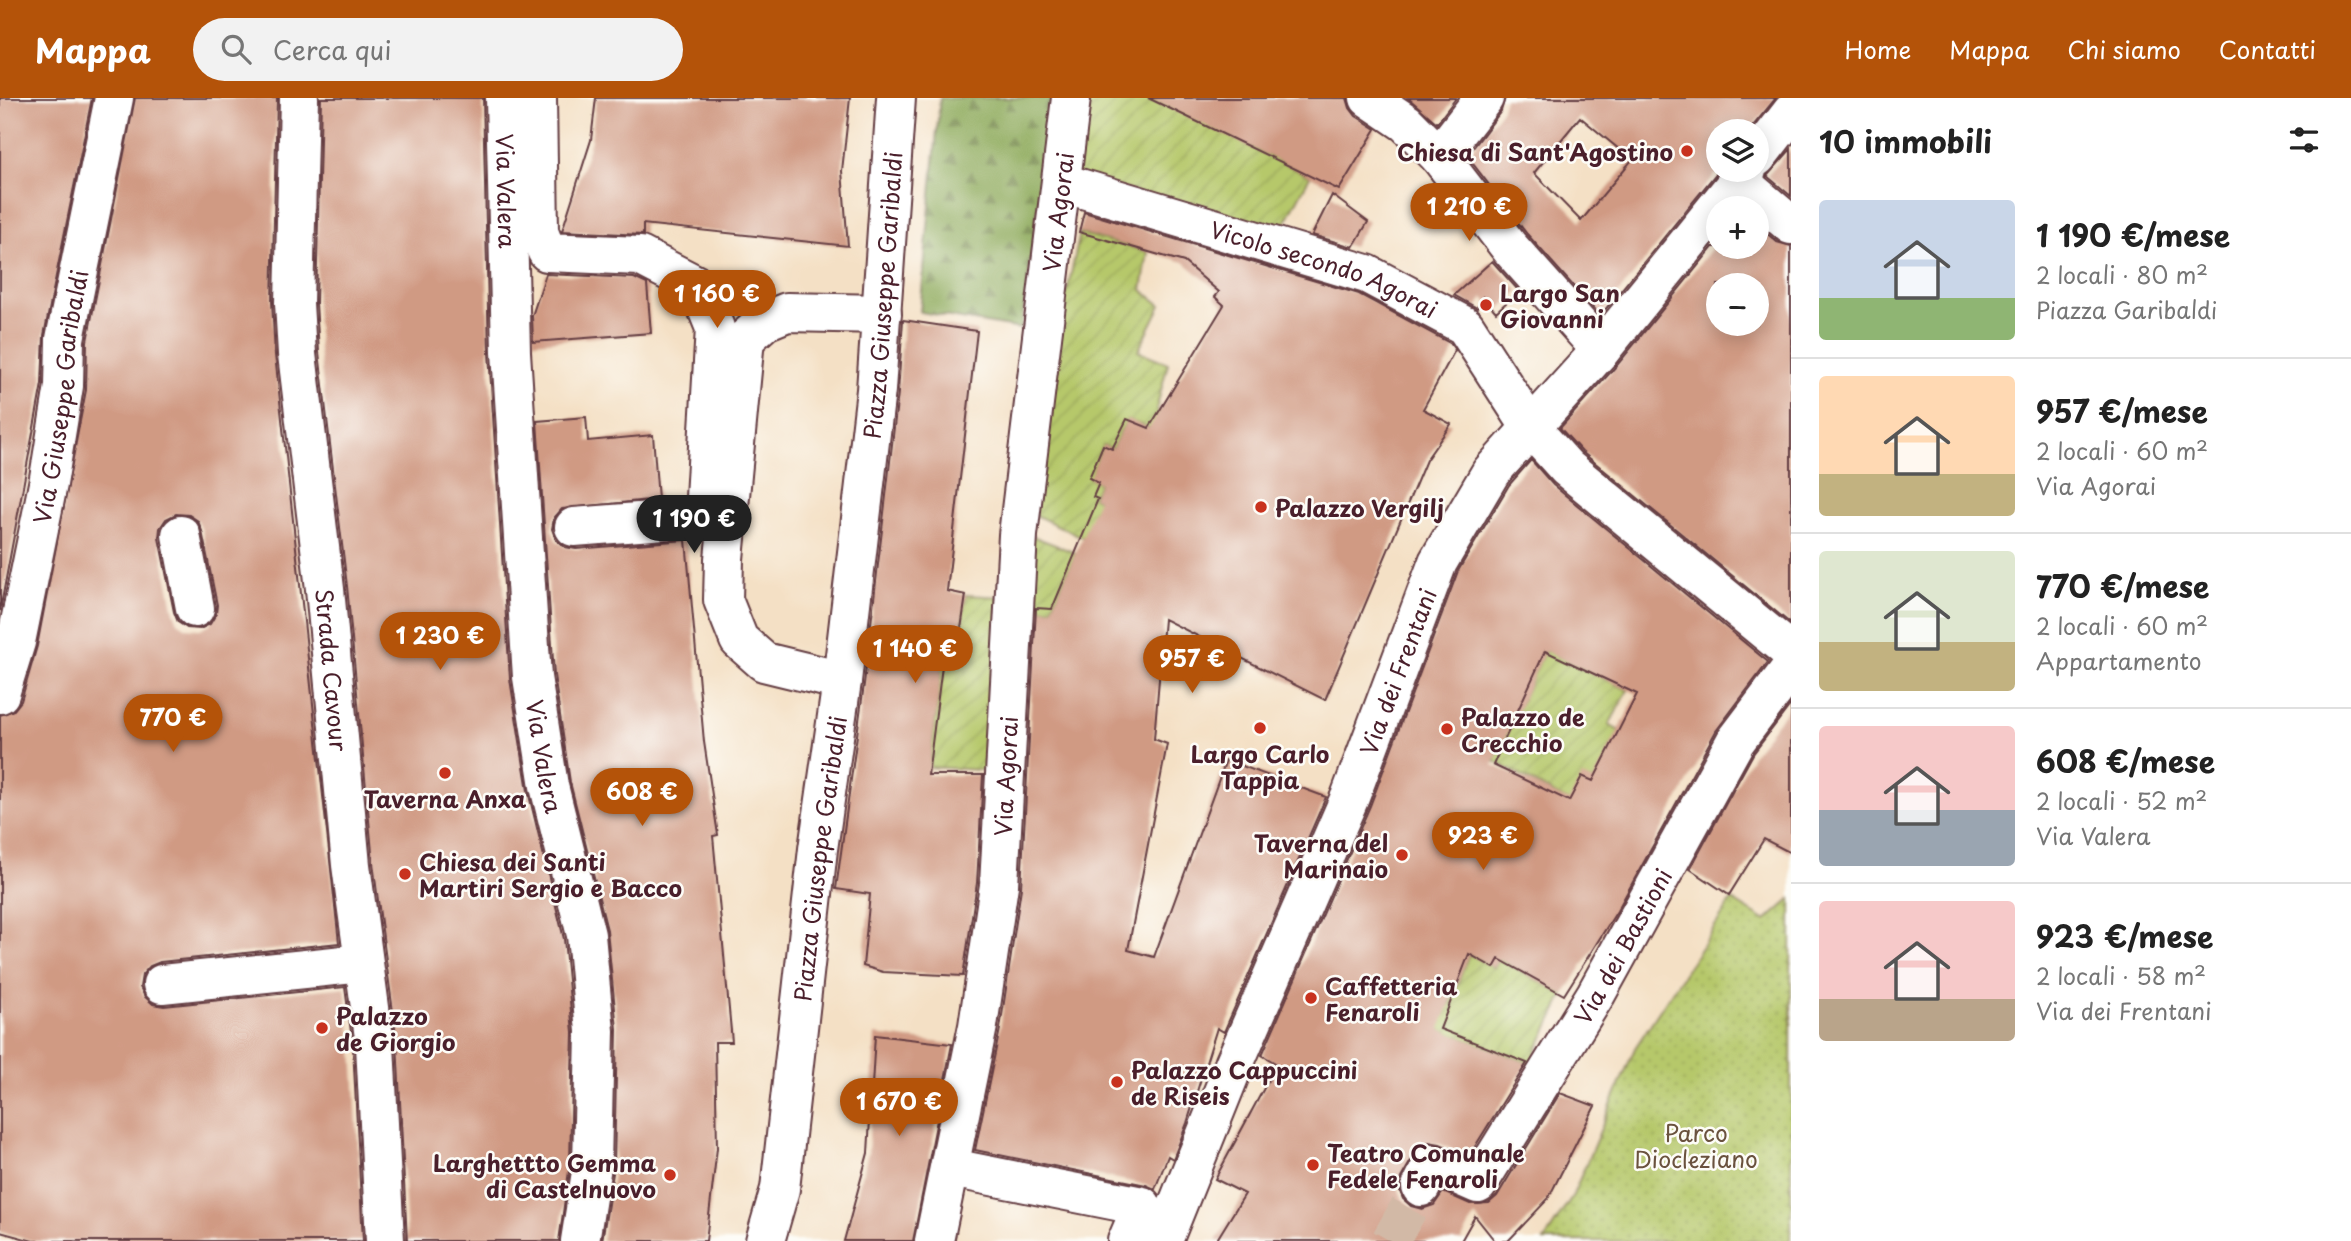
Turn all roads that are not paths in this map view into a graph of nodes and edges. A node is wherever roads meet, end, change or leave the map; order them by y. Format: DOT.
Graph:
graph roads {
  1 [pos="114,98"];
  2 [pos="299,98"];
  3 [pos="505,98"];
  4 [pos="537,98"];
  5 [pos="896,98"];
  6 [pos="1071,98"];
  7 [pos="1369,98"];
  8 [pos="1484,98"];
  9 [pos="1791,113"];
  10 [pos="1769,142"];
  11 [pos="1439,156"];
  12 [pos="1737,182"];
  13 [pos="1758,182"];
  14 [pos="1063,183"];
  15 [pos="1791,225"];
  16 [pos="882,314"];
  17 [pos="1601,350"];
  18 [pos="1531,428"];
  19 [pos="729,515"];
  20 [pos="574,527"];
  21 [pos="181,535"];
  22 [pos="195,608"];
  23 [pos="1791,652"];
  24 [pos="1791,668"];
  25 [pos="842,681"];
  26 [pos="0,694"];
  27 [pos="363,963"];
  28 [pos="162,984"];
  29 [pos="1025,1157"];
  30 [pos="951,1168"];
  31 [pos="1427,1175"];
  32 [pos="1183,1190"];
  33 [pos="385,1241"];
  34 [pos="580,1241"];
  35 [pos="765,1241"];
  36 [pos="934,1241"];
  37 [pos="1127,1241"];
  38 [pos="1163,1241"];
  1 -- 26 [label="street, Via Giuseppe Garibaldi"];
  2 -- 27 [label="street, Strada Cavour"];
  3 -- 34 [label="street, Via Valera"];
  4 -- 19 [label="street"];
  5 -- 16 [label="street, Piazza Giuseppe Garibaldi"];
  6 -- 14 [label="street, Via Agorai"];
  7 -- 11 [label="street"];
  8 -- 11 [label="street"];
  9 -- 10 [label="street, Via dei Frentani"];
  11 -- 17 [label="street"];
  12 -- 17 [label="street, Via dei Frentani"];
  13 -- 15 [label="street"];
  14 -- 18 [label="street, Vicolo secondo Agorai"];
  14 -- 30 [label="street, Via Agorai"];
  16 -- 19 [label="street"];
  16 -- 25 [label="street, Piazza Giuseppe Garibaldi"];
  17 -- 18 [label="street, Via dei Frentani"];
  18 -- 23 [label="street, Vicolo secondo Agorai"];
  18 -- 32 [label="street, Via dei Frentani"];
  19 -- 20 [label="street"];
  19 -- 25 [label="street"];
  21 -- 22 [label="street"];
  24 -- 31 [label="street, Via dei Bastioni"];
  25 -- 35 [label="street, Piazza Giuseppe Garibaldi"];
  27 -- 28 [label="street"];
  27 -- 33 [label="street, Strada Cavour"];
  29 -- 32 [label="street"];
  30 -- 36 [label="street, Via Agorai"];
  30 -- 37 [label="street"];
  32 -- 38 [label="street, Via dei Frentani"];
}
